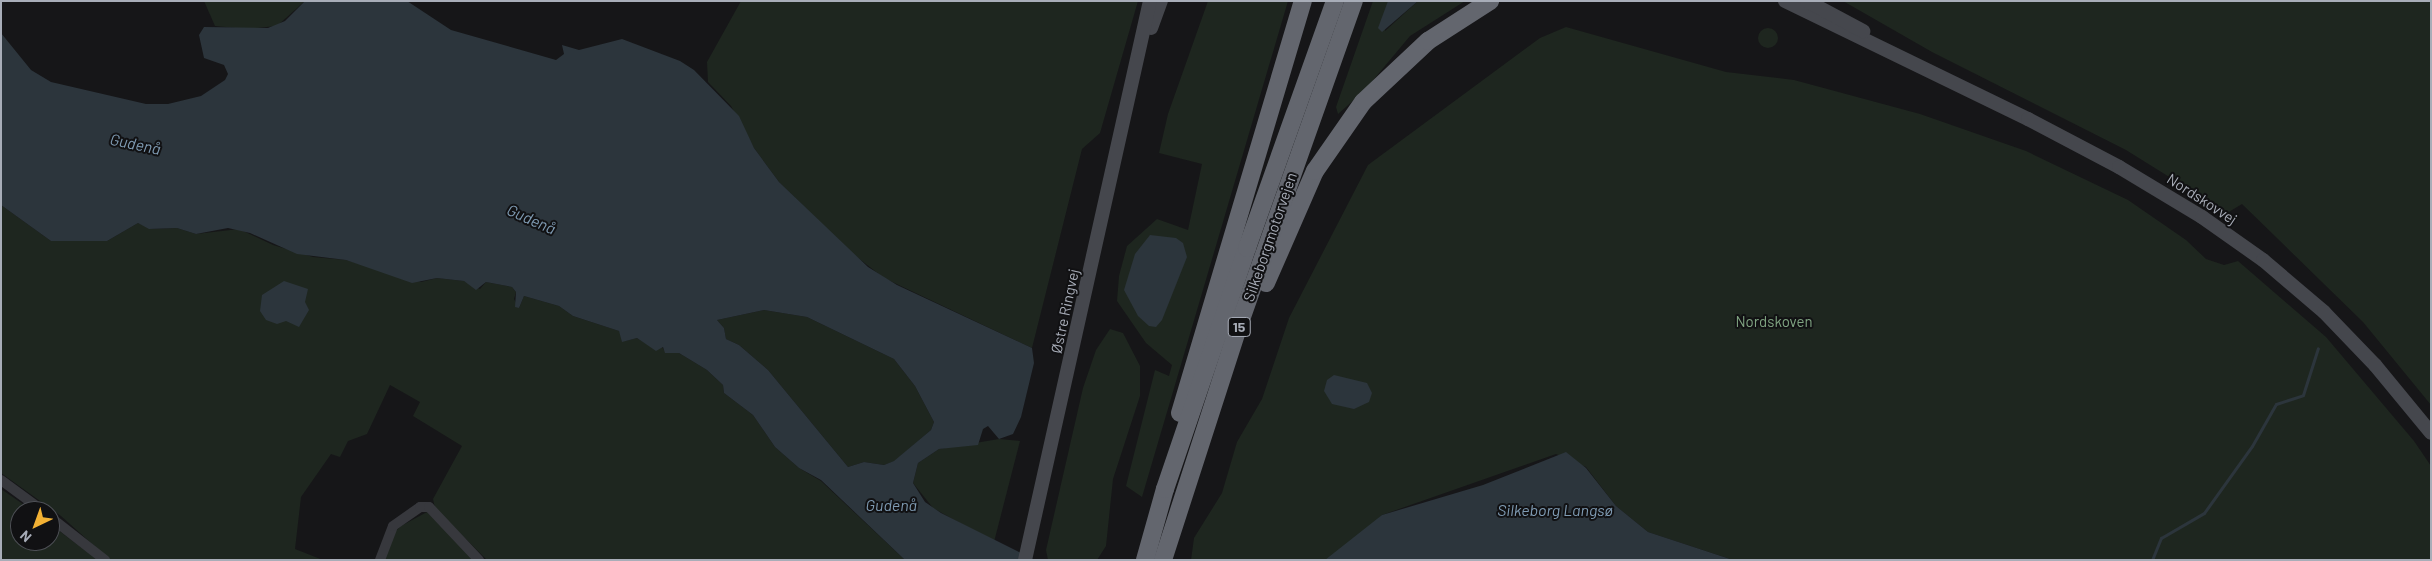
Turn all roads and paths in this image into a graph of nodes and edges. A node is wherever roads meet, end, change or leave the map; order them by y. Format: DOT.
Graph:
graph roads {
  1 [pos="1150,1"];
  2 [pos="1161,1"];
  3 [pos="1303,1"];
  4 [pos="1335,1"];
  5 [pos="1354,1"];
  6 [pos="1490,1"];
  7 [pos="1784,1"];
  8 [pos="1807,1"];
  9 [pos="1906,57"];
  10 [pos="1137,69"];
  11 [pos="2431,434"];
  12 [pos="1196,457"];
  13 [pos="1,480"];
  14 [pos="1161,487"];
  15 [pos="29,501"];
  16 [pos="60,525"];
  17 [pos="105,560"];
  18 [pos="380,560"];
  19 [pos="479,560"];
  20 [pos="1025,560"];
  21 [pos="1139,560"];
  22 [pos="1145,560"];
  23 [pos="1163,560"];
  1 -- 10 [label="street, Østre Ringvej"];
  2 -- 10 [label="street, Østre Ringvej"];
  3 -- 14 [label="highway"];
  4 -- 14 [label="highway, Silkeborgmotorvejen / 15"];
  5 -- 12 [label="highway, Silkeborgmotorvejen / 15"];
  6 -- 12 [label="highway"];
  7 -- 9 [label="street, Nordskovvej"];
  8 -- 9 [label="street, Nordskovvej"];
  9 -- 11 [label="street, Nordskovvej"];
  10 -- 20 [label="street, Østre Ringvej"];
  12 -- 23 [label="highway, Silkeborgmotorvejen / 15"];
  13 -- 15 [label="street"];
  14 -- 21 [label="highway"];
  14 -- 22 [label="highway, Silkeborgmotorvejen / 15"];
  16 -- 17 [label="street"];
  18 -- 19 [label="street"];
}
